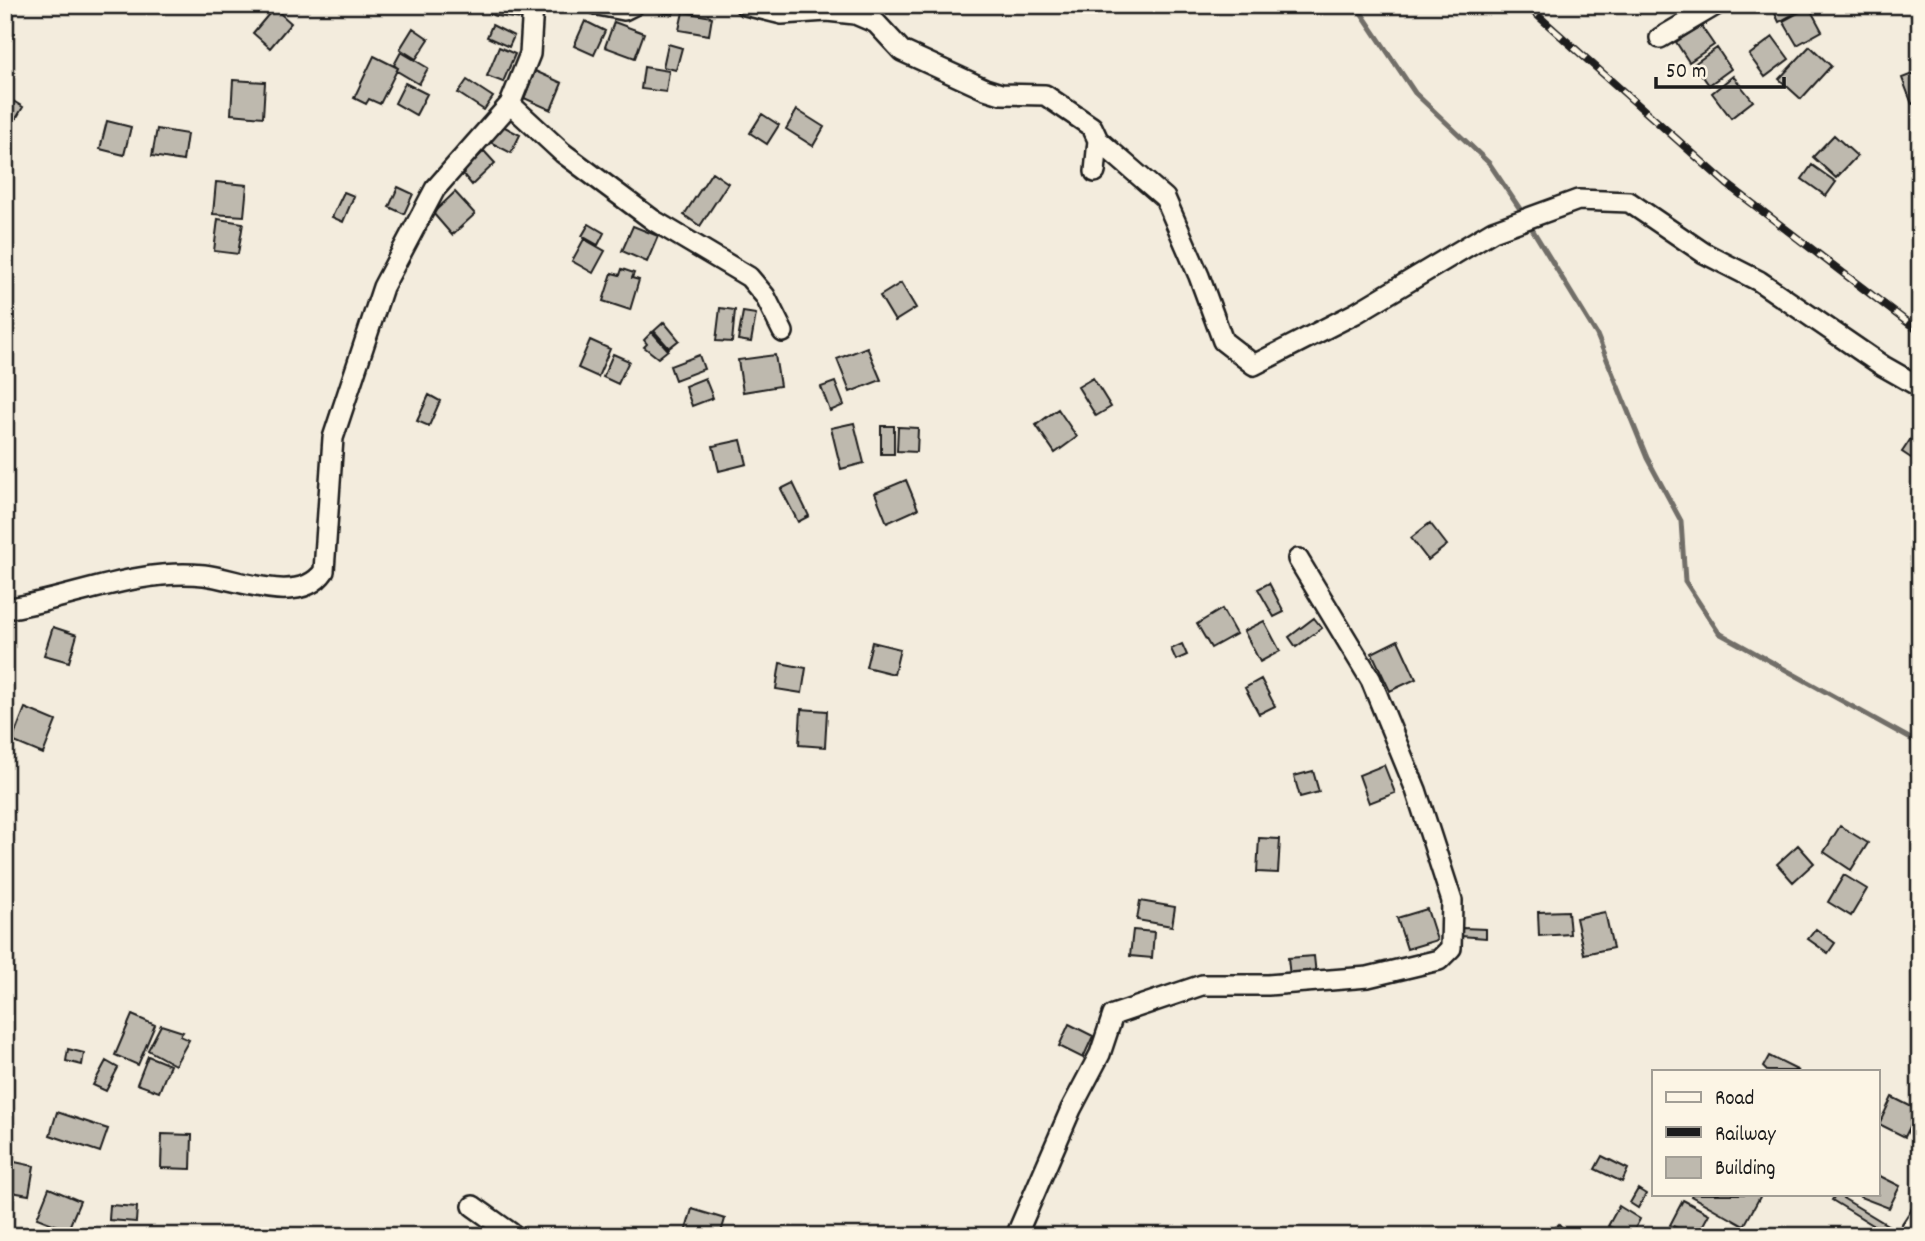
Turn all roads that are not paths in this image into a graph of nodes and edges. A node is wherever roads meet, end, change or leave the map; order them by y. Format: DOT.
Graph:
graph roads {
  1 [pos="497,5"];
  2 [pos="598,5"];
  3 [pos="634,5"];
  4 [pos="745,5"];
  5 [pos="1716,5"];
  6 [pos="532,7"];
  7 [pos="1660,38"];
  8 [pos="510,104"];
  9 [pos="1098,140"];
  10 [pos="1095,172"];
  11 [pos="783,332"];
  12 [pos="1920,387"];
  13 [pos="1298,559"];
  14 [pos="5,609"];
  15 [pos="473,1206"];
  16 [pos="1920,1216"];
  17 [pos="515,1236"];
  18 [pos="1016,1236"];
  19 [pos="1906,1236"];
  1 -- 6 [label="street"];
  2 -- 3 [label="street"];
  4 -- 9 [label="street"];
  5 -- 7 [label="street"];
  6 -- 8 [label="street"];
  8 -- 11 [label="street"];
  8 -- 14 [label="street"];
  9 -- 10 [label="street"];
  9 -- 12 [label="street"];
  13 -- 18 [label="street"];
  15 -- 17 [label="street"];
  16 -- 19 [label="street"];
}
